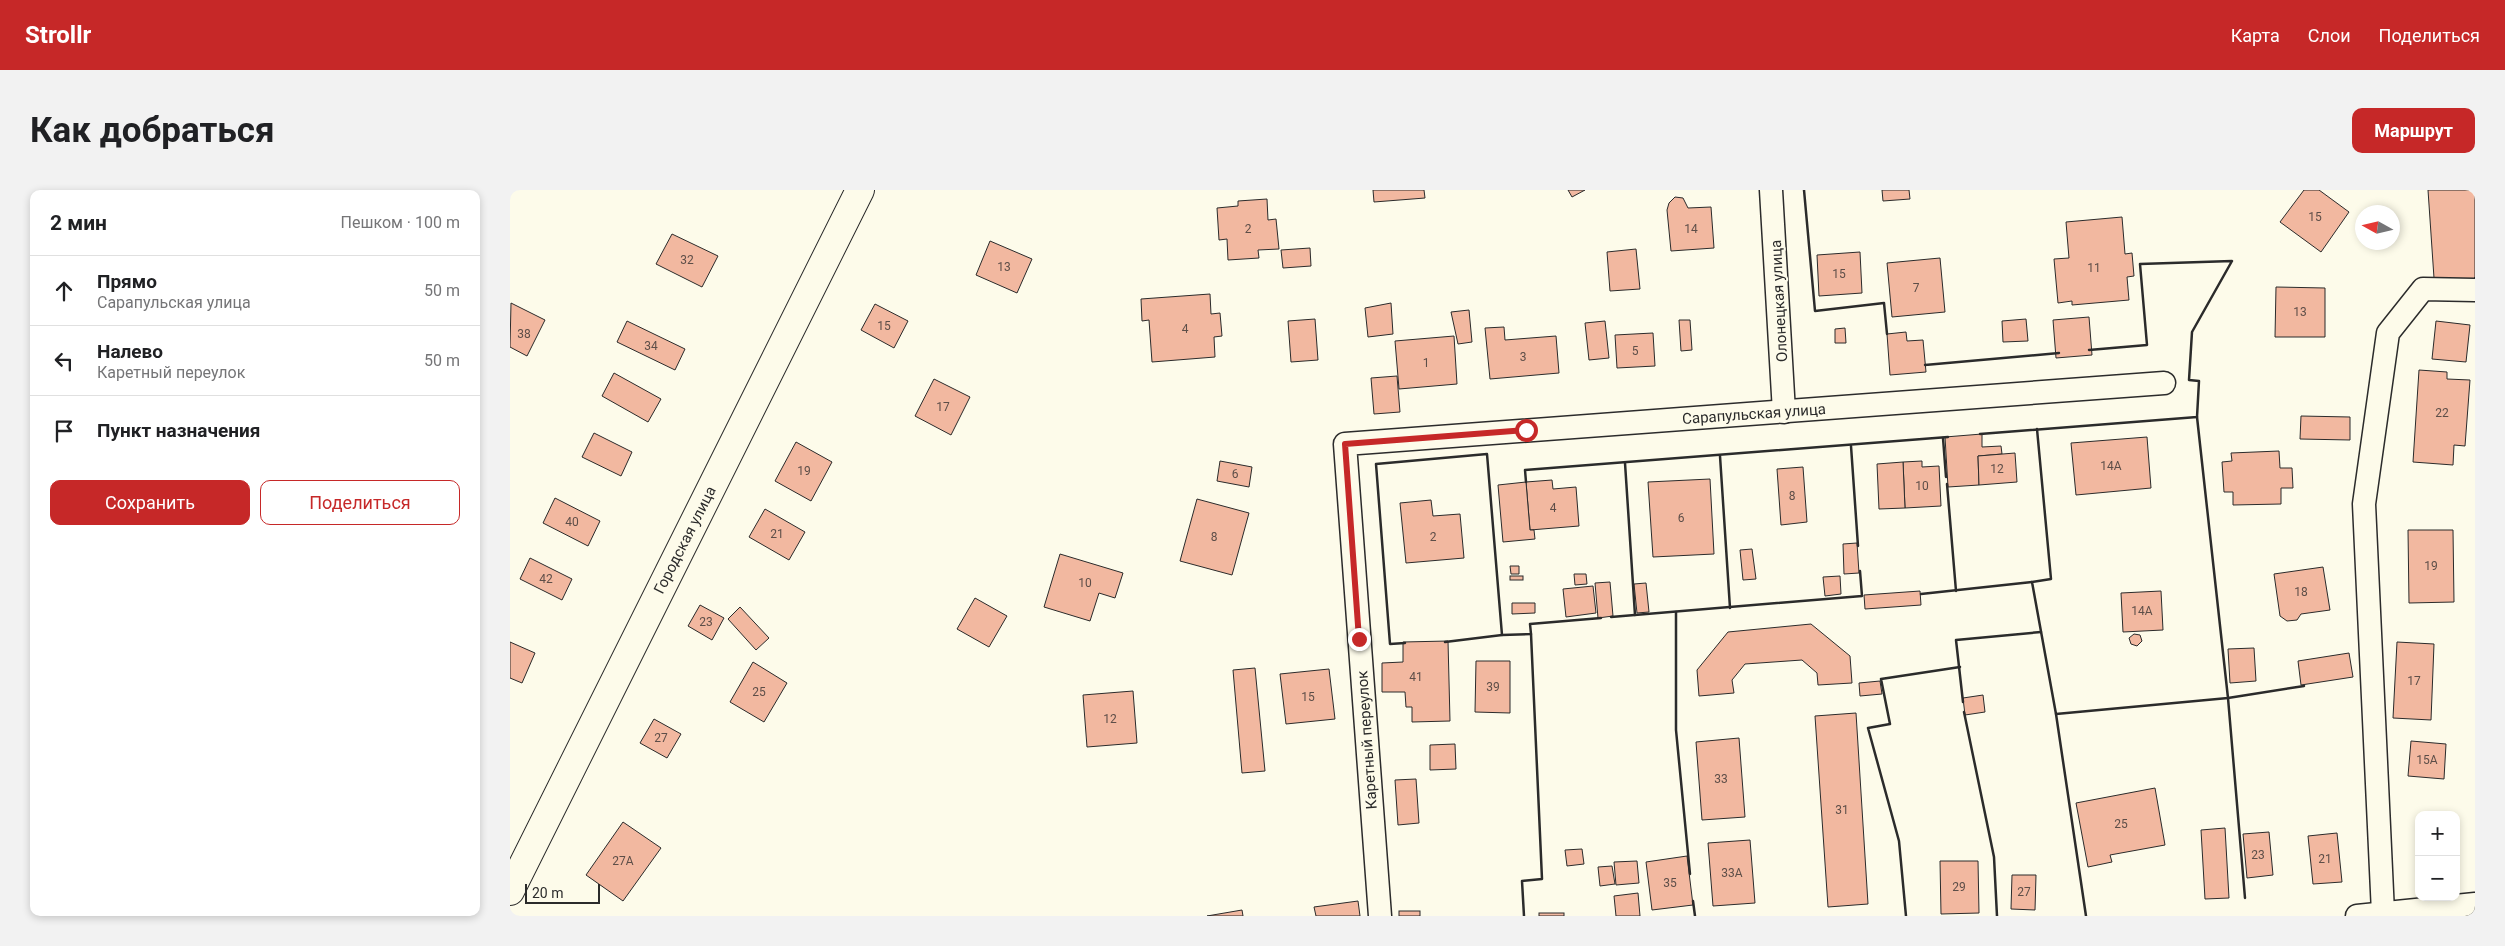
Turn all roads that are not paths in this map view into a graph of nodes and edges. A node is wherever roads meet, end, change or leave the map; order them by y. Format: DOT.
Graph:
graph roads {
  1 [pos="860,190"];
  2 [pos="1771,190"];
  3 [pos="2475,290"];
  4 [pos="2164,383"];
  5 [pos="1784,412"];
  6 [pos="1345,444"];
  7 [pos="510,891"];
  8 [pos="2475,904"];
  9 [pos="2383,913"];
  10 [pos="1380,916"];
  11 [pos="2357,916"];
  1 -- 7 [label="street, Городская улица"];
  2 -- 5 [label="street, Олонецкая улица"];
  3 -- 9 [label="street"];
  4 -- 5 [label="street, Сарапульская улица"];
  5 -- 6 [label="street, Сарапульская улица"];
  6 -- 10 [label="street, Каретный переулок"];
  8 -- 9 [label="street"];
  9 -- 11 [label="street"];
}
